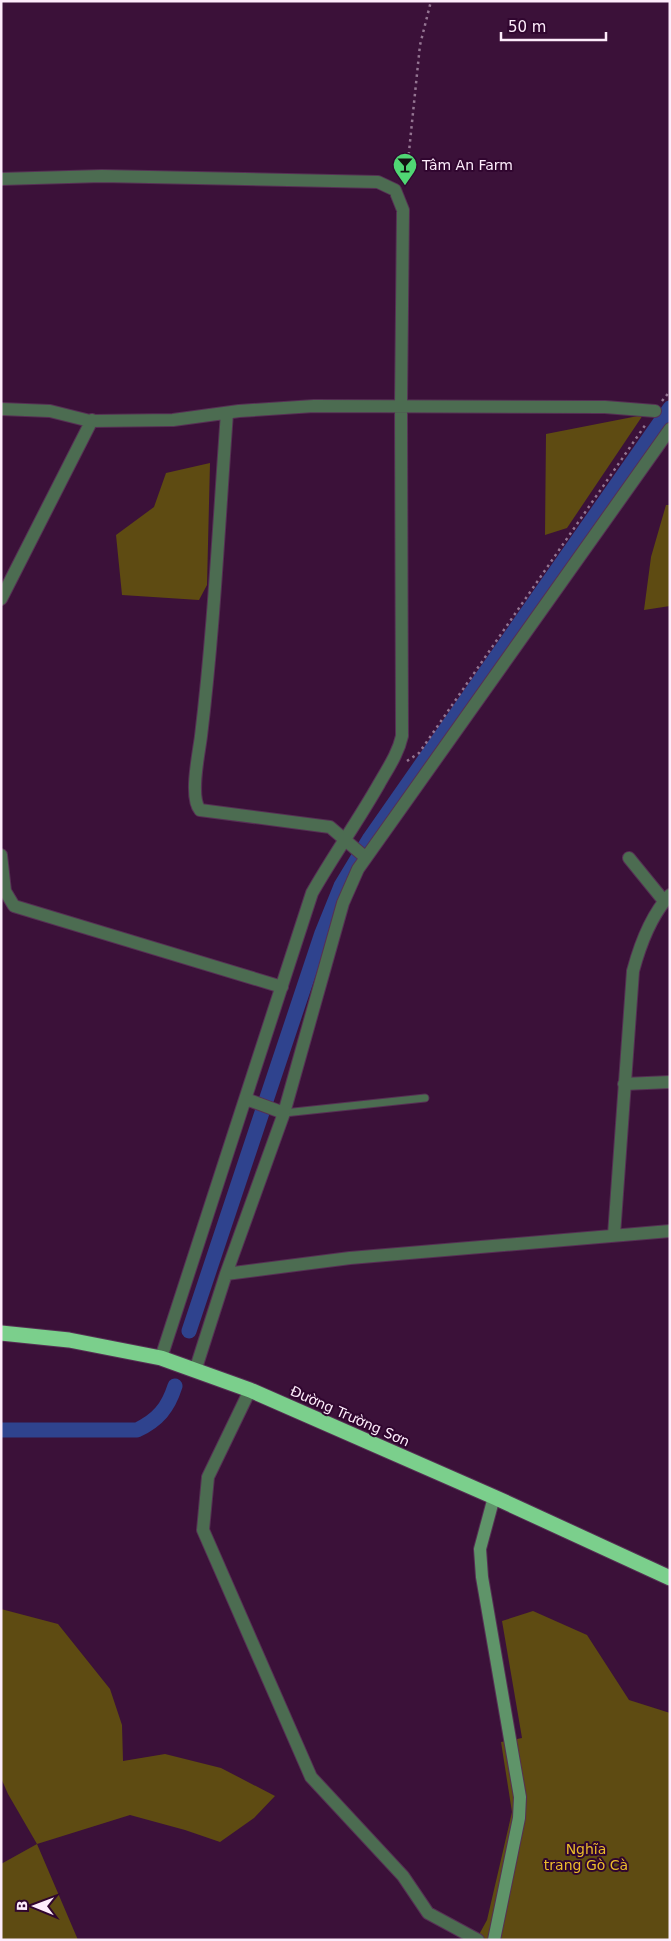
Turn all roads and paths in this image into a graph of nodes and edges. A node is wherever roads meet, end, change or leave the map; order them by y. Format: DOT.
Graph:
graph roads {
  1 [pos="431,1"];
  2 [pos="1,180"];
  3 [pos="395,190"];
  4 [pos="670,390"];
  5 [pos="401,405"];
  6 [pos="1,409"];
  7 [pos="655,411"];
  8 [pos="227,413"];
  9 [pos="92,420"];
  10 [pos="670,428"];
  11 [pos="1,599"];
  12 [pos="405,762"];
  13 [pos="345,839"];
  14 [pos="1,856"];
  15 [pos="366,857"];
  16 [pos="629,858"];
  17 [pos="667,898"];
  18 [pos="282,987"];
  19 [pos="670,1082"];
  20 [pos="624,1084"];
  21 [pos="425,1098"];
  22 [pos="246,1099"];
  23 [pos="284,1113"];
  24 [pos="670,1231"];
  25 [pos="614,1235"];
  26 [pos="226,1274"];
  27 [pos="1,1333"];
  28 [pos="161,1358"];
  29 [pos="195,1371"];
  30 [pos="250,1390"];
  31 [pos="494,1497"];
  32 [pos="670,1578"];
  33 [pos="478,1940"];
  34 [pos="494,1940"];
  1 -- 3 [label="path"];
  2 -- 3 [label="street"];
  3 -- 5 [label="street"];
  4 -- 7 [label="path"];
  5 -- 7 [label="street"];
  5 -- 8 [label="street"];
  5 -- 13 [label="street"];
  6 -- 9 [label="street"];
  7 -- 12 [label="path"];
  8 -- 9 [label="street"];
  8 -- 13 [label="street"];
  9 -- 11 [label="street"];
  10 -- 15 [label="street"];
  13 -- 15 [label="street"];
  13 -- 18 [label="street"];
  14 -- 18 [label="street"];
  15 -- 23 [label="street"];
  16 -- 17 [label="street"];
  17 -- 20 [label="street"];
  18 -- 22 [label="street"];
  19 -- 20 [label="street"];
  20 -- 25 [label="street"];
  21 -- 23 [label="lane"];
  22 -- 23 [label="street"];
  22 -- 28 [label="street"];
  23 -- 26 [label="street"];
  24 -- 25 [label="street"];
  25 -- 26 [label="street"];
  26 -- 29 [label="street"];
  27 -- 28 [label="highway, Đường Trường Sơn"];
  28 -- 29 [label="highway, Đường Trường Sơn"];
  29 -- 30 [label="highway, Đường Trường Sơn"];
  30 -- 31 [label="highway, Đường Trường Sơn"];
  30 -- 33 [label="street"];
  31 -- 32 [label="highway, Đường Trường Sơn"];
  31 -- 34 [label="street"];
}
